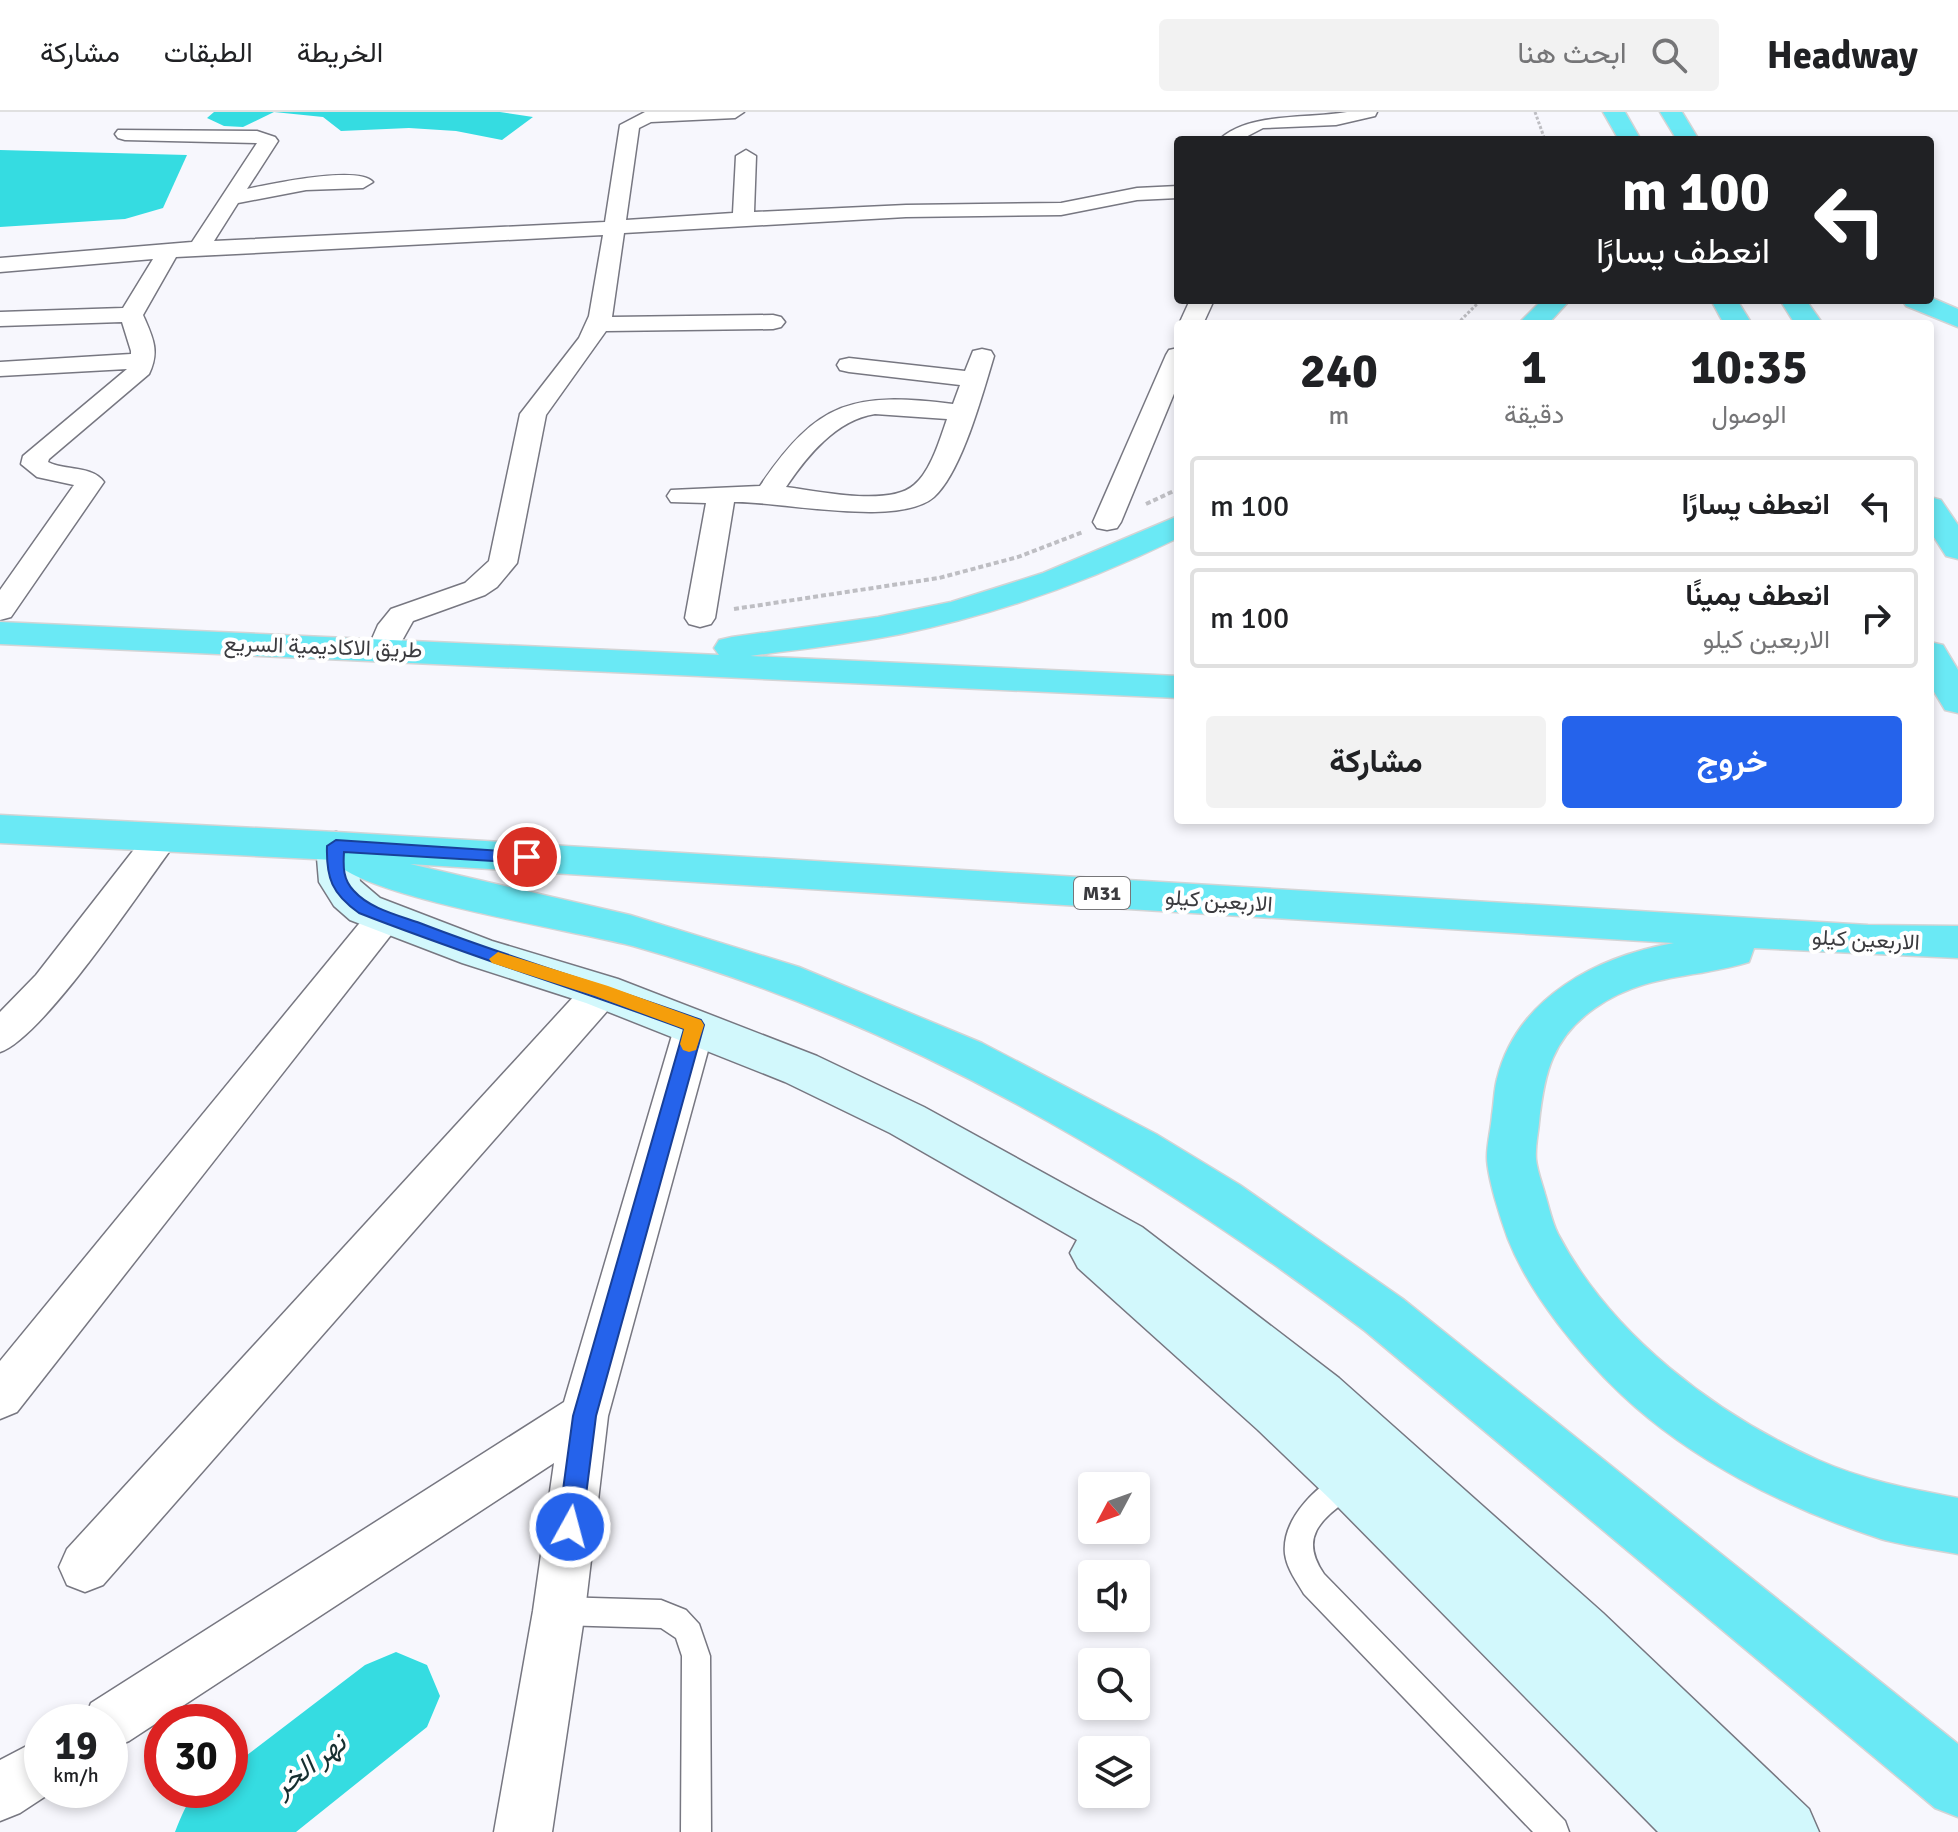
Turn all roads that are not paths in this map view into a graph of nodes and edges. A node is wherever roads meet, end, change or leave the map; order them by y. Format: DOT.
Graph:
graph roads {
  1 [pos="735,112"];
  2 [pos="1368,112"];
  3 [pos="1612,112"];
  4 [pos="1671,112"];
  5 [pos="125,134"];
  6 [pos="1234,136"];
  7 [pos="1613,136"];
  8 [pos="1627,136"];
  9 [pos="1686,136"];
  10 [pos="746,156"];
  11 [pos="363,182"];
  12 [pos="1174,192"];
  13 [pos="232,198"];
  14 [pos="743,219"];
  15 [pos="613,227"];
  16 [pos="199,248"];
  17 [pos="168,251"];
  18 [pos="0,265"];
  19 [pos="1553,304"];
  20 [pos="1924,304"];
  21 [pos="131,315"];
  22 [pos="0,319"];
  23 [pos="1958,319"];
  24 [pos="1536,320"];
  25 [pos="773,322"];
  26 [pos="598,324"];
  27 [pos="144,361"];
  28 [pos="1174,364"];
  29 [pos="849,365"];
  30 [pos="0,369"];
  31 [pos="963,413"];
  32 [pos="768,494"];
  33 [pos="721,495"];
  34 [pos="681,496"];
  35 [pos="1934,513"];
  36 [pos="1107,522"];
  37 [pos="1174,528"];
  38 [pos="1958,549"];
  39 [pos="0,611"];
  40 [pos="700,618"];
  41 [pos="0,633"];
  42 [pos="383,648"];
  43 [pos="1934,660"];
  44 [pos="646,664"];
  45 [pos="1174,687"];
  46 [pos="1958,702"];
  47 [pos="1934,720"];
  48 [pos="1958,721"];
  49 [pos="0,829"];
  50 [pos="162,837"];
  51 [pos="336,846"];
  52 [pos="385,917"];
  53 [pos="1868,940"];
  54 [pos="1958,942"];
  55 [pos="602,991"];
  56 [pos="695,1025"];
  57 [pos="0,1037"];
  58 [pos="1047,1202"];
  59 [pos="0,1397"];
  60 [pos="584,1416"];
  61 [pos="1351,1481"];
  62 [pos="1958,1526"];
  63 [pos="85,1567"];
  64 [pos="559,1611"];
  65 [pos="128,1710"];
  66 [pos="24,1778"];
  67 [pos="1958,1785"];
  68 [pos="0,1793"];
  69 [pos="523,1832"];
  70 [pos="696,1832"];
  71 [pos="1554,1832"];
  72 [pos="1705,1832"];
  73 [pos="1786,1832"];
  1 -- 15 [label="street"];
  2 -- 6 [label="street"];
  3 -- 7 [label="highway"];
  3 -- 8 [label="highway"];
  4 -- 9 [label="highway"];
  5 -- 13 [label="street"];
  10 -- 14 [label="street"];
  11 -- 13 [label="street"];
  12 -- 14 [label="street"];
  13 -- 16 [label="street"];
  14 -- 15 [label="street"];
  15 -- 16 [label="street"];
  15 -- 26 [label="street"];
  16 -- 17 [label="street"];
  17 -- 18 [label="street"];
  17 -- 21 [label="street"];
  19 -- 24 [label="highway"];
  20 -- 23 [label="highway"];
  21 -- 22 [label="street"];
  21 -- 27 [label="street"];
  25 -- 26 [label="street"];
  26 -- 42 [label="street"];
  27 -- 30 [label="street"];
  27 -- 39 [label="street"];
  28 -- 36 [label="street"];
  29 -- 31 [label="street"];
  31 -- 32 [label="street"];
  31 -- 32 [label="street"];
  32 -- 33 [label="street"];
  33 -- 34 [label="street"];
  33 -- 40 [label="street"];
  35 -- 38 [label="highway"];
  37 -- 44 [label="highway"];
  41 -- 42 [label="highway, طريق الاكاديمية السريع"];
  42 -- 44 [label="highway, طريق الاكاديمية السريع"];
  43 -- 46 [label="highway"];
  44 -- 45 [label="highway"];
  47 -- 48 [label="highway"];
  49 -- 50 [label="highway"];
  50 -- 51 [label="highway"];
  50 -- 57 [label="street"];
  51 -- 52 [label="main road"];
  51 -- 53 [label="highway, الاربعين كيلو / M31"];
  51 -- 67 [label="highway"];
  52 -- 55 [label="main road"];
  52 -- 59 [label="street"];
  53 -- 54 [label="highway, الاربعين كيلو / M31"];
  53 -- 62 [label="highway"];
  55 -- 56 [label="main road"];
  55 -- 63 [label="street"];
  56 -- 58 [label="main road"];
  56 -- 60 [label="street"];
  58 -- 61 [label="main road"];
  58 -- 73 [label="main road"];
  60 -- 64 [label="street"];
  60 -- 65 [label="street"];
  61 -- 71 [label="lane"];
  61 -- 72 [label="main road"];
  64 -- 69 [label="street"];
  64 -- 70 [label="lane"];
  66 -- 68 [label="street"];
}
